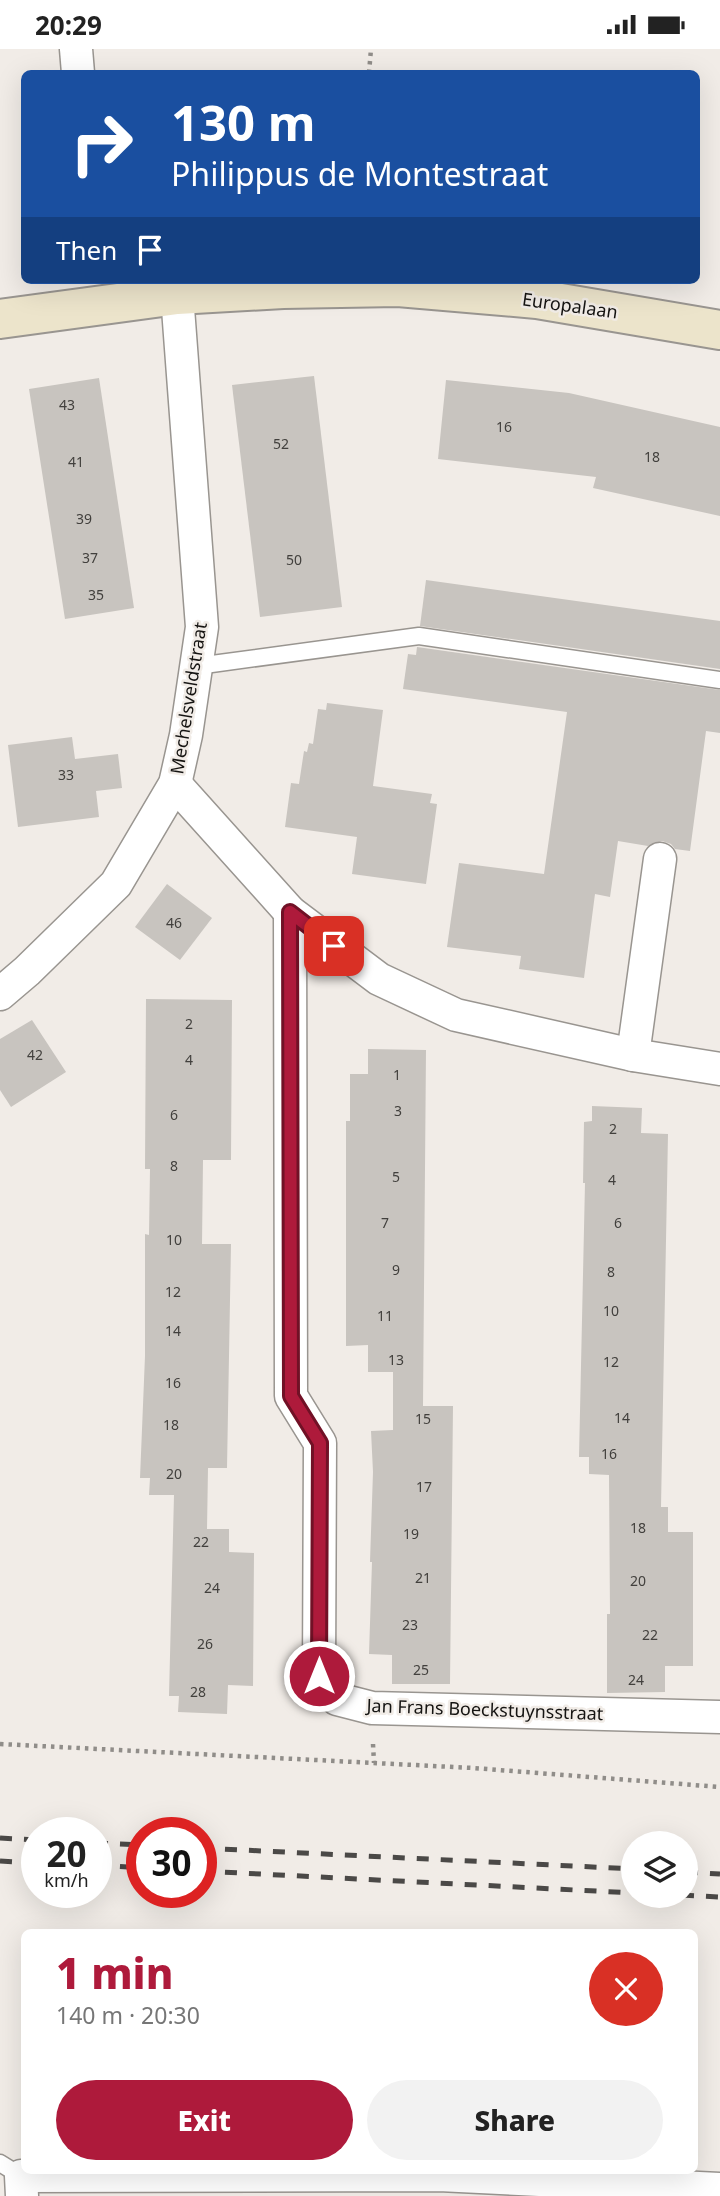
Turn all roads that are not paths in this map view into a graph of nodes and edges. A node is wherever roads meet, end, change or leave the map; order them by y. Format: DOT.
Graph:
graph roads {
  1 [pos="76,49"];
  2 [pos="78,70"];
  3 [pos="98,293"];
  4 [pos="177,295"];
  5 [pos="0,319"];
  6 [pos="720,330"];
  7 [pos="197,666"];
  8 [pos="720,680"];
  9 [pos="175,784"];
  10 [pos="660,859"];
  11 [pos="290,912"];
  12 [pos="0,994"];
  13 [pos="632,1055"];
  14 [pos="720,1069"];
  15 [pos="720,1717"];
  16 [pos="14,2179"];
  17 [pos="720,2189"];
  1 -- 2 [label="street"];
  3 -- 4 [label="street, Europalaan"];
  3 -- 5 [label="street, Europalaan"];
  4 -- 6 [label="street, Europalaan"];
  4 -- 7 [label="street, Mechelsveldstraat"];
  7 -- 8 [label="lane"];
  7 -- 9 [label="street, Mechelsveldstraat"];
  9 -- 11 [label="street"];
  9 -- 12 [label="street, Mechelsveldstraat"];
  10 -- 13 [label="street"];
  11 -- 13 [label="street"];
  11 -- 15 [label="street, Jan Frans Boeckstuynsstraat"];
  13 -- 14 [label="street"];
  16 -- 17 [label="street"];
}
